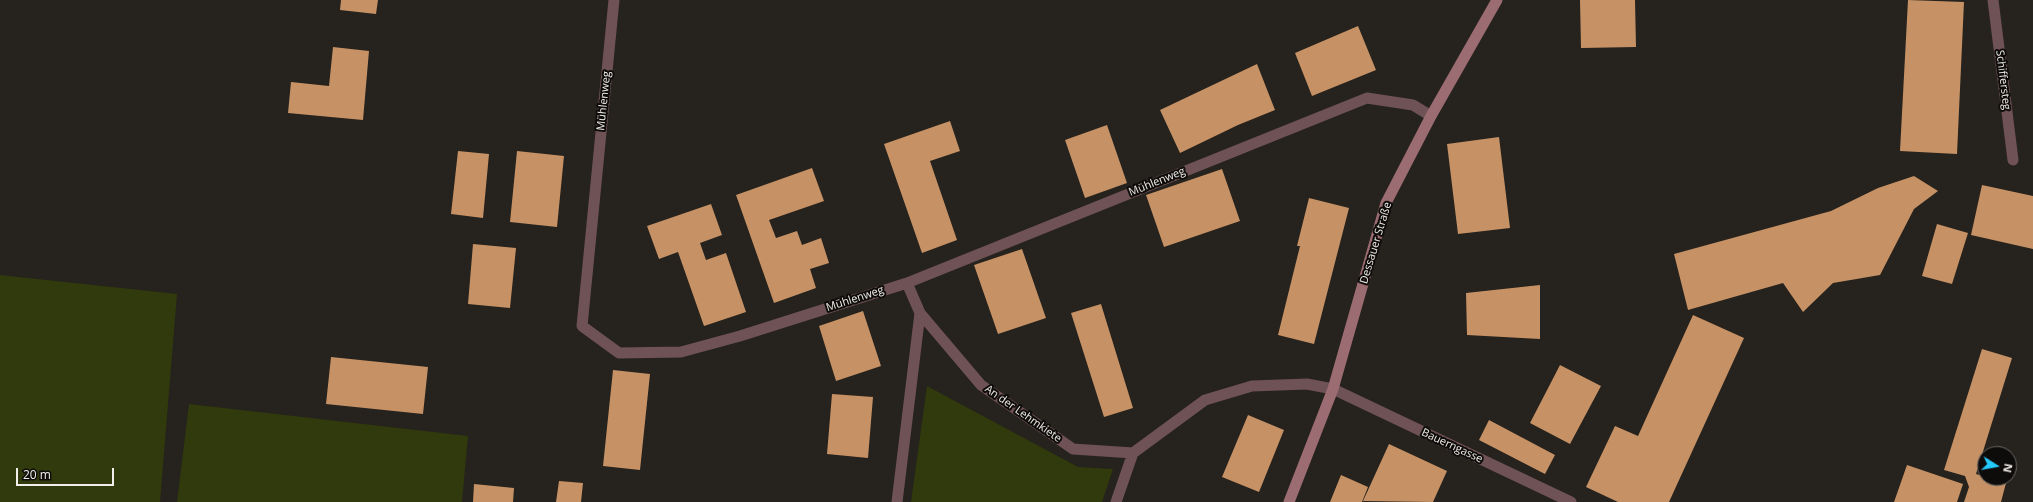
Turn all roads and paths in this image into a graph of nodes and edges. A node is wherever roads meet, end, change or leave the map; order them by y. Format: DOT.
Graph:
graph roads {
  1 [pos="614,0"];
  2 [pos="1497,0"];
  3 [pos="1993,0"];
  4 [pos="1431,116"];
  5 [pos="2013,160"];
  6 [pos="907,283"];
  7 [pos="920,314"];
  8 [pos="1334,389"];
  9 [pos="1133,453"];
  10 [pos="897,502"];
  11 [pos="1116,502"];
  12 [pos="1290,502"];
  13 [pos="1571,502"];
  1 -- 6 [label="street, Mühlenweg"];
  2 -- 4 [label="main road, Dessauer Straße"];
  3 -- 5 [label="street, Schiffersteg"];
  4 -- 6 [label="street, Mühlenweg"];
  4 -- 8 [label="main road, Dessauer Straße"];
  6 -- 7 [label="street, An der Lehmkiete"];
  7 -- 9 [label="street, An der Lehmkiete"];
  7 -- 10 [label="street, An der Lehmkiete"];
  8 -- 9 [label="street"];
  8 -- 12 [label="main road, Dessauer Straße"];
  8 -- 13 [label="street, Bauerngasse"];
  9 -- 11 [label="street"];
}
